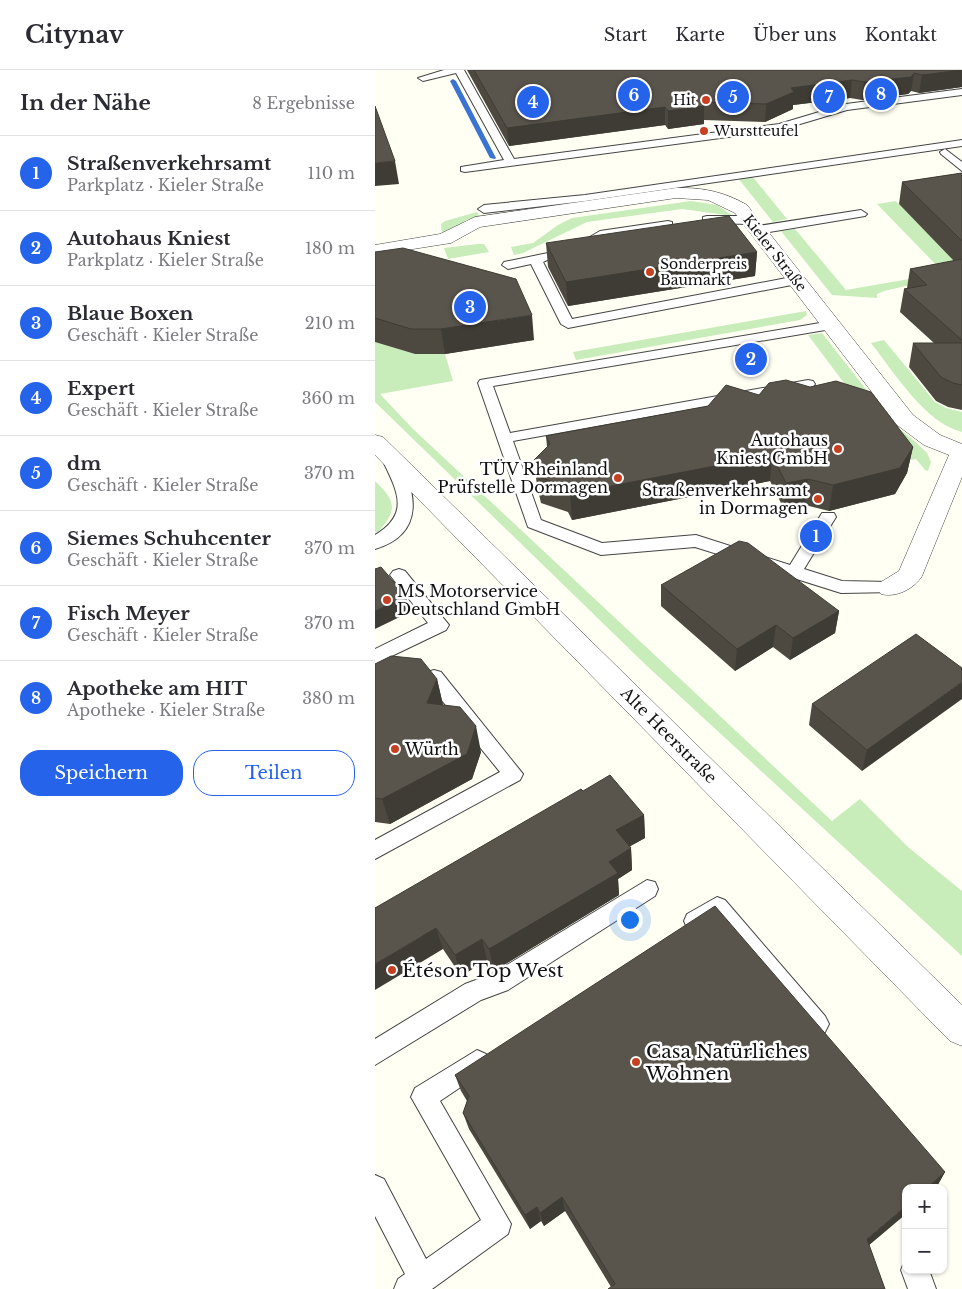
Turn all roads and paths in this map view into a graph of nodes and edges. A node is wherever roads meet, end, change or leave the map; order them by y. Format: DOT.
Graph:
graph roads {
  1 [pos="458,70"];
  2 [pos="423,78"];
  3 [pos="962,92"];
  4 [pos="961,145"];
  5 [pos="511,163"];
  6 [pos="962,168"];
  7 [pos="465,169"];
  8 [pos="717,188"];
  9 [pos="861,214"];
  10 [pos="754,225"];
  11 [pos="375,250"];
  12 [pos="536,261"];
  13 [pos="508,265"];
  14 [pos="797,280"];
  15 [pos="832,325"];
  16 [pos="808,384"];
  17 [pos="505,438"];
  18 [pos="382,449"];
  19 [pos="961,452"];
  20 [pos="828,517"];
  21 [pos="375,543"];
  22 [pos="794,572"];
  23 [pos="399,575"];
  24 [pos="890,588"];
  25 [pos="375,657"];
  26 [pos="435,677"];
  27 [pos="375,850"];
  28 [pos="647,889"];
  29 [pos="675,934"];
  30 [pos="817,1024"];
  31 [pos="962,1029"];
  32 [pos="499,1048"];
  33 [pos="375,1053"];
  34 [pos="375,1188"];
  35 [pos="916,1274"];
  36 [pos="415,1284"];
  37 [pos="922,1289"];
  1 -- 2 [label="lane"];
  1 -- 5 [label="lane"];
  3 -- 5 [label="lane"];
  4 -- 6 [label="lane"];
  4 -- 8 [label="lane"];
  5 -- 7 [label="lane"];
  8 -- 10 [label="street, Kieler Straße"];
  8 -- 11 [label="street, Kieler Straße"];
  9 -- 10 [label="lane"];
  10 -- 12 [label="lane"];
  10 -- 14 [label="street, Kieler Straße"];
  12 -- 13 [label="lane"];
  12 -- 14 [label="lane"];
  14 -- 15 [label="street, Kieler Straße"];
  15 -- 17 [label="lane"];
  15 -- 19 [label="street, Kieler Straße"];
  16 -- 17 [label="lane"];
  17 -- 22 [label="lane"];
  18 -- 21 [label="lane"];
  18 -- 31 [label="street, Alte Heerstraße"];
  19 -- 24 [label="street, Kieler Straße"];
  20 -- 22 [label="lane"];
  22 -- 24 [label="lane"];
  23 -- 25 [label="lane"];
  26 -- 27 [label="lane"];
  28 -- 33 [label="lane"];
  29 -- 30 [label="lane"];
  32 -- 36 [label="lane"];
  34 -- 36 [label="lane"];
  35 -- 37 [label="lane"];
}
